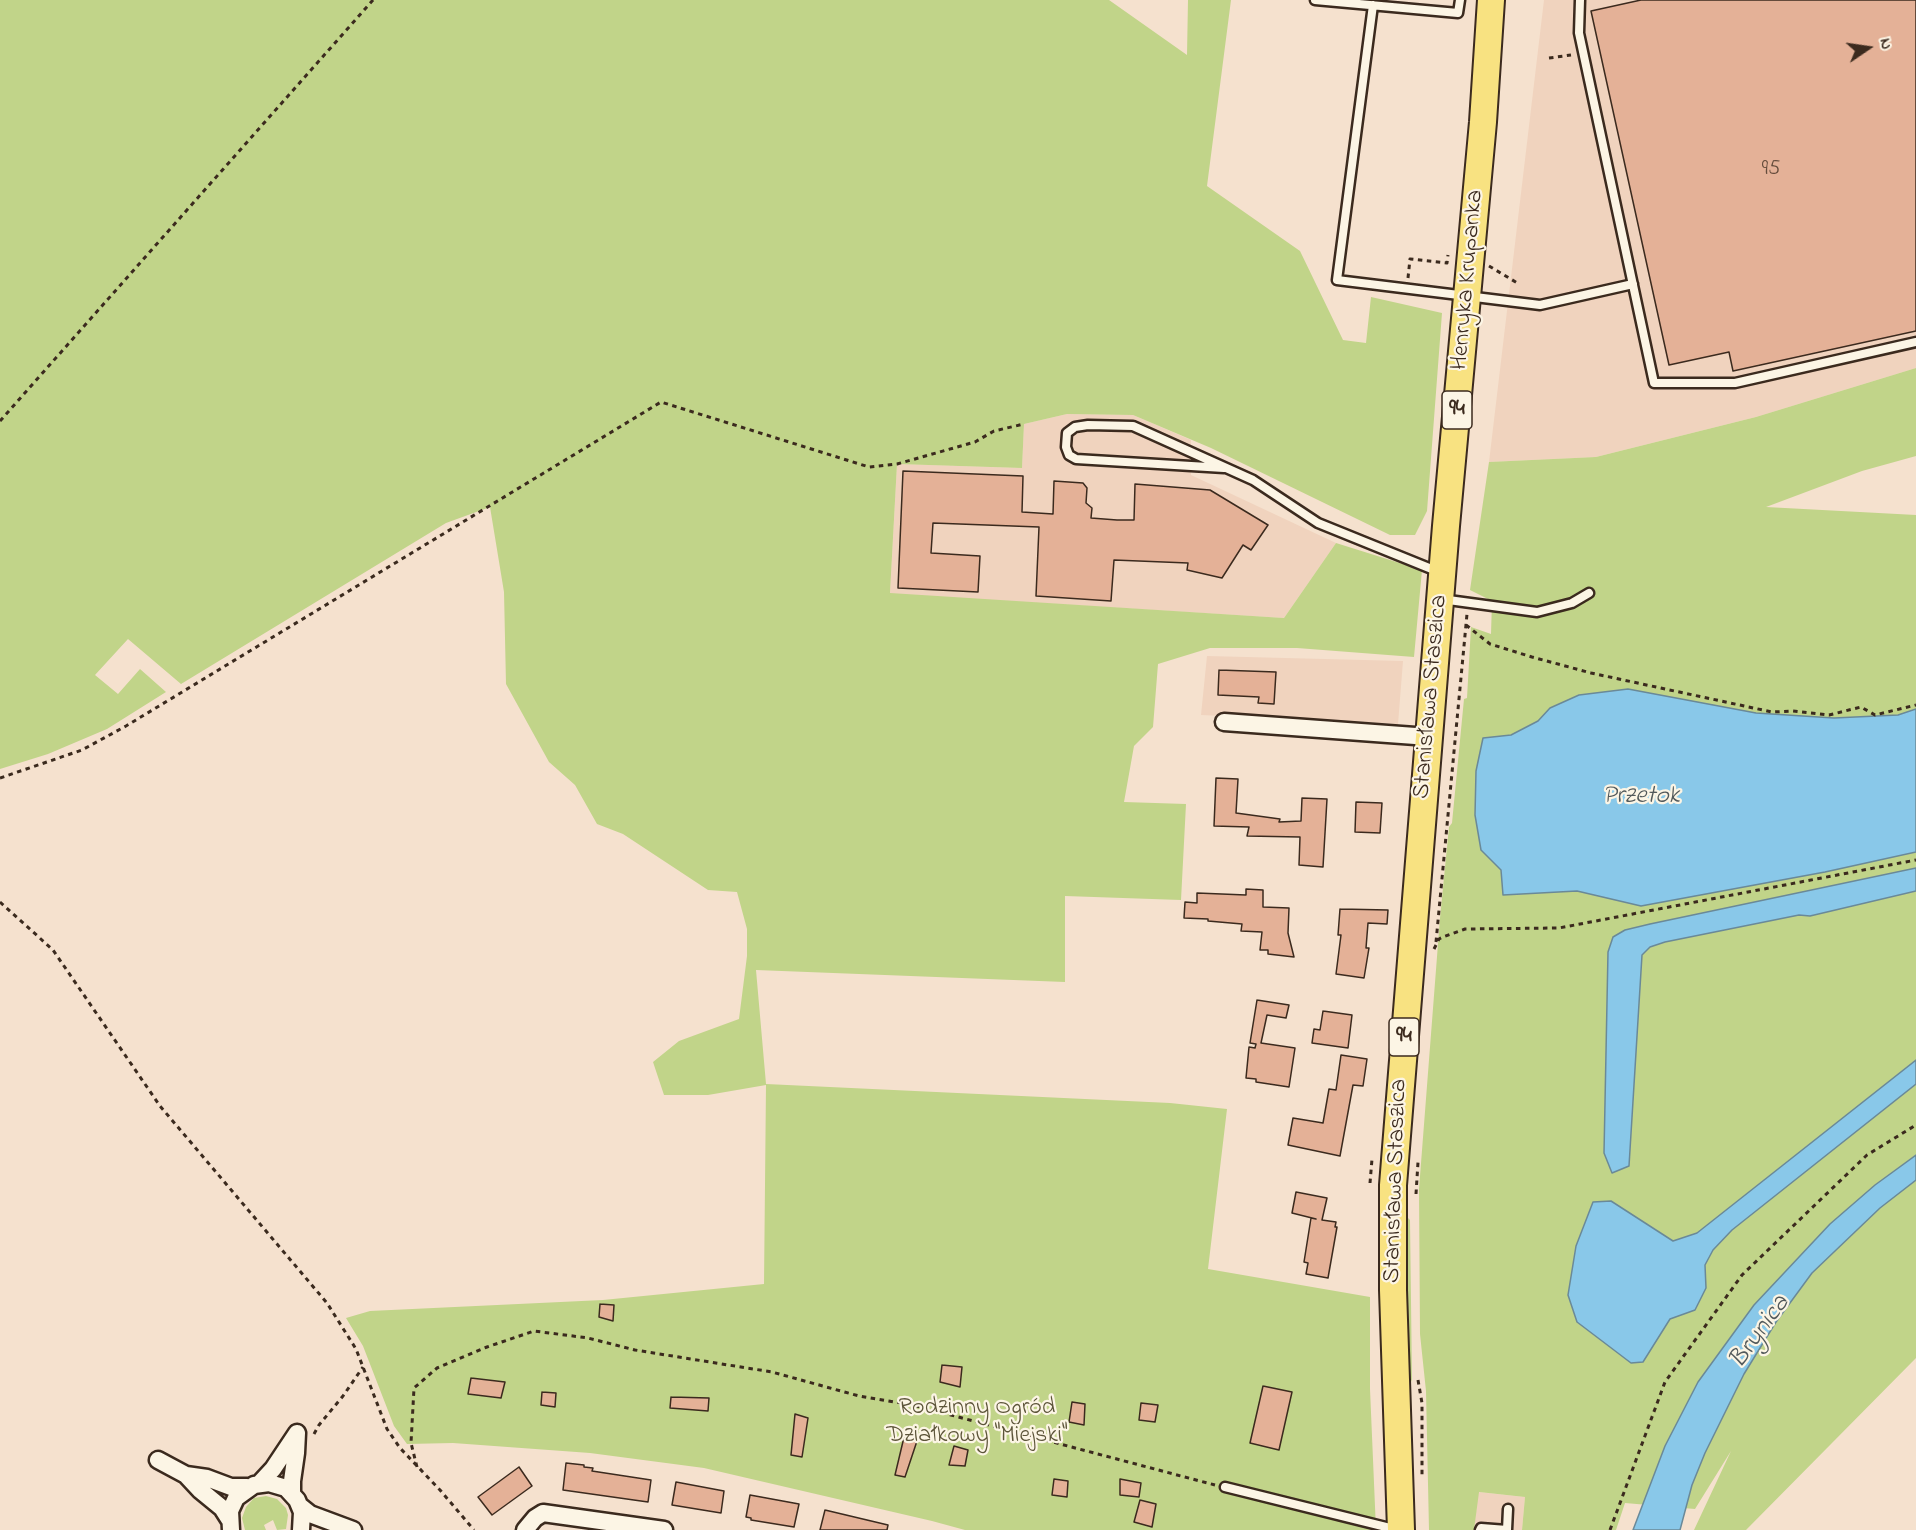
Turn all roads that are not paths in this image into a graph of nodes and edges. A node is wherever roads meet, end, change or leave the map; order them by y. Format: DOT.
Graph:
graph roads {
  1 [pos="1314,0"];
  2 [pos="1460,0"];
  3 [pos="1491,0"];
  4 [pos="1508,0"];
  5 [pos="1580,0"];
  6 [pos="1374,5"];
  7 [pos="1483,122"];
  8 [pos="1633,284"];
  9 [pos="1467,295"];
  10 [pos="1916,342"];
  11 [pos="1224,468"];
  12 [pos="1445,546"];
  13 [pos="1442,586"];
  14 [pos="1589,593"];
  15 [pos="1224,722"];
  16 [pos="1429,737"];
  17 [pos="158,1460"];
  18 [pos="186,1475"];
  19 [pos="254,1485"];
  20 [pos="1225,1487"];
  21 [pos="296,1500"];
  22 [pos="1508,1509"];
  23 [pos="230,1524"];
  24 [pos="301,1530"];
  25 [pos="353,1530"];
  26 [pos="525,1530"];
  27 [pos="664,1530"];
  28 [pos="1400,1530"];
  29 [pos="1480,1530"];
  1 -- 6 [label="lane"];
  2 -- 6 [label="lane"];
  3 -- 7 [label="main road, Henryka Krupanka / 94"];
  4 -- 7 [label="main road, Henryka Krupanka / 94"];
  5 -- 8 [label="lane"];
  6 -- 9 [label="lane"];
  7 -- 9 [label="main road, Henryka Krupanka / 94"];
  8 -- 9 [label="lane"];
  8 -- 10 [label="lane"];
  9 -- 12 [label="main road, Henryka Krupanka / 94"];
  11 -- 11 [label="lane"];
  11 -- 13 [label="lane"];
  12 -- 13 [label="main road, Stanisława Staszica / 94"];
  13 -- 14 [label="lane"];
  13 -- 16 [label="main road, Stanisława Staszica / 94"];
  15 -- 16 [label="street"];
  16 -- 28 [label="main road, Stanisława Staszica / 94"];
  17 -- 18 [label="street"];
  18 -- 19 [label="street"];
  18 -- 23 [label="street"];
  19 -- 21 [label="street"];
  19 -- 21 [label="street"];
  19 -- 23 [label="street"];
  20 -- 28 [label="lane"];
  21 -- 24 [label="street"];
  21 -- 25 [label="street"];
  22 -- 29 [label="lane"];
  26 -- 27 [label="street"];
}
